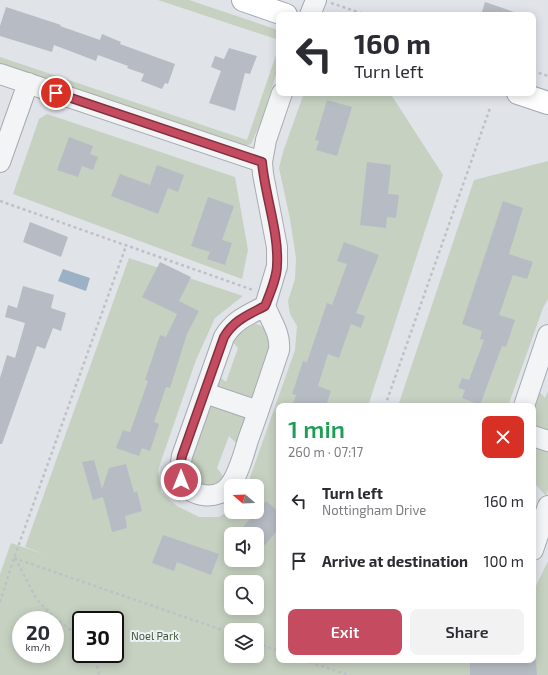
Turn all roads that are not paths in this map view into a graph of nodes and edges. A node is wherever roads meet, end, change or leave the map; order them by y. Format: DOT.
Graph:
graph roads {
  1 [pos="242,0"];
  2 [pos="322,1"];
  3 [pos="277,12"];
  4 [pos="313,12"];
  5 [pos="0,74"];
  6 [pos="28,83"];
  7 [pos="281,96"];
  8 [pos="527,96"];
  9 [pos="548,103"];
  10 [pos="0,162"];
  11 [pos="262,162"];
  12 [pos="262,299"];
  13 [pos="548,335"];
  14 [pos="205,392"];
  15 [pos="525,403"];
  16 [pos="258,411"];
  17 [pos="536,437"];
  18 [pos="548,441"];
  19 [pos="548,506"];
  20 [pos="536,541"];
  1 -- 3 [label="main road"];
  2 -- 4 [label="street"];
  5 -- 6 [label="street"];
  6 -- 10 [label="street"];
  6 -- 11 [label="street"];
  7 -- 11 [label="street"];
  8 -- 9 [label="main road"];
  11 -- 12 [label="street"];
  12 -- 14 [label="street"];
  12 -- 16 [label="street"];
  13 -- 15 [label="street"];
  14 -- 16 [label="street"];
  14 -- 16 [label="street"];
  17 -- 18 [label="street"];
  19 -- 20 [label="street"];
}
